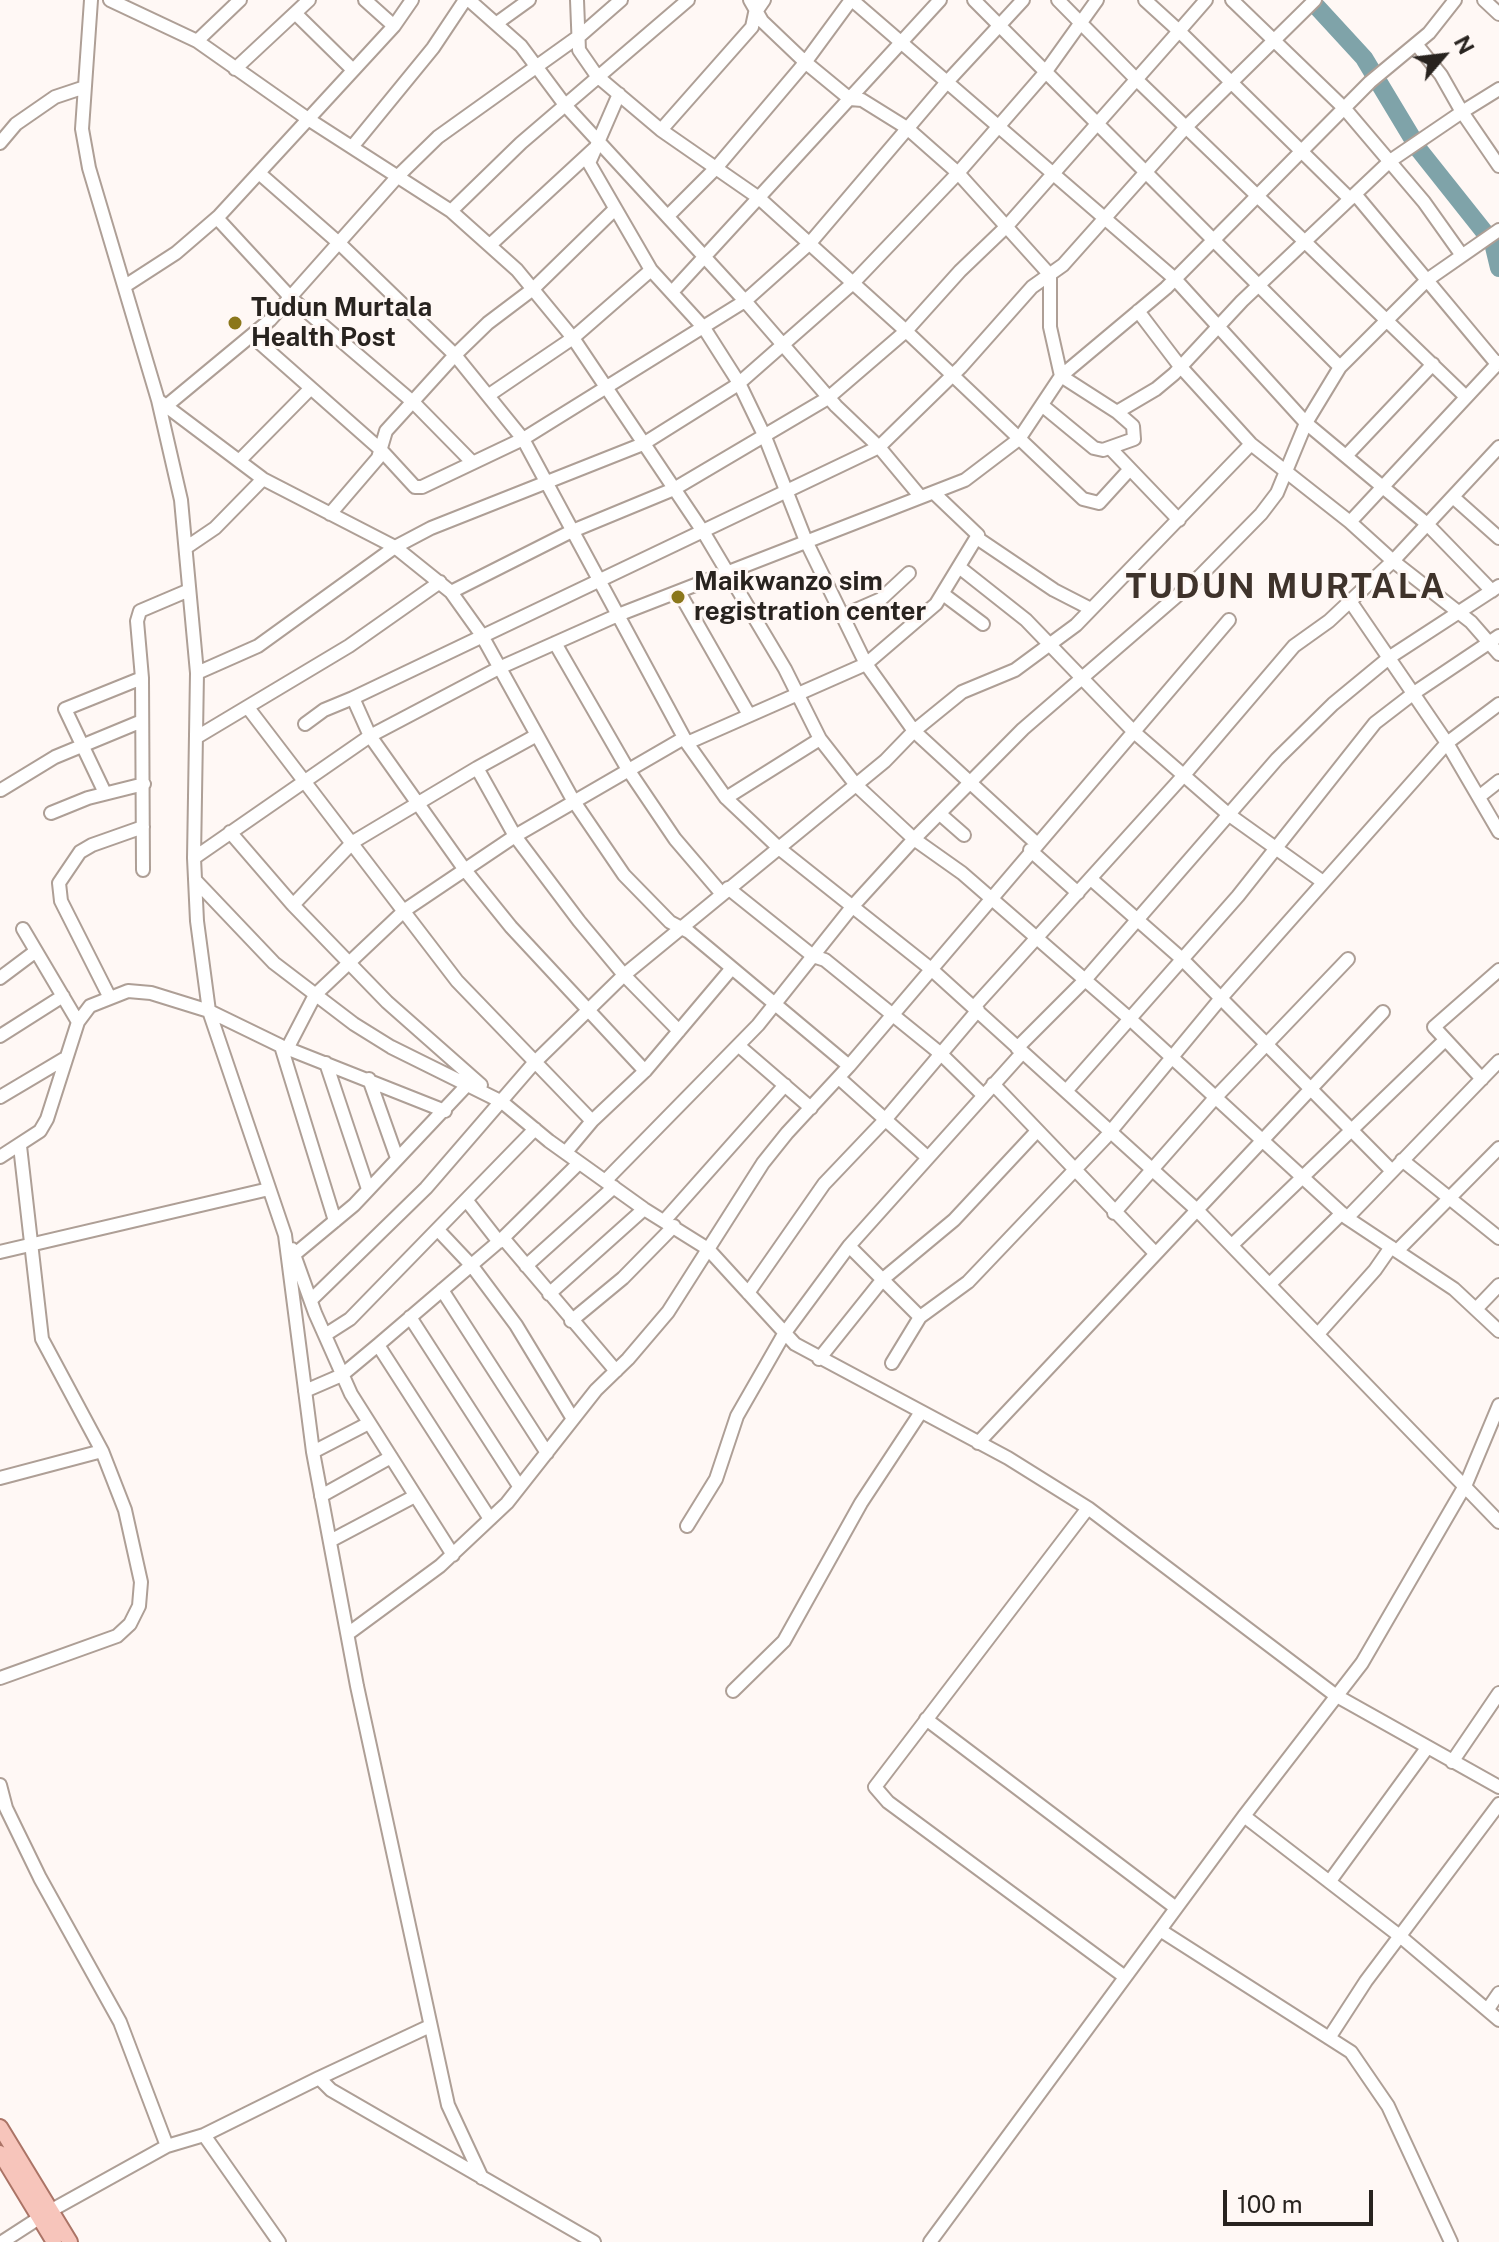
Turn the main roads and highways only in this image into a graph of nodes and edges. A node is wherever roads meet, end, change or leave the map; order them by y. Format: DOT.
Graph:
graph roads {
  1 [pos="0,2127"];
  2 [pos="0,2153"];
  3 [pos="44,2214"];
  4 [pos="54,2242"];
  5 [pos="70,2242"];
  1 -- 3 [label="main road"];
  2 -- 3 [label="main road"];
  3 -- 4 [label="main road"];
  3 -- 5 [label="main road"];
}
